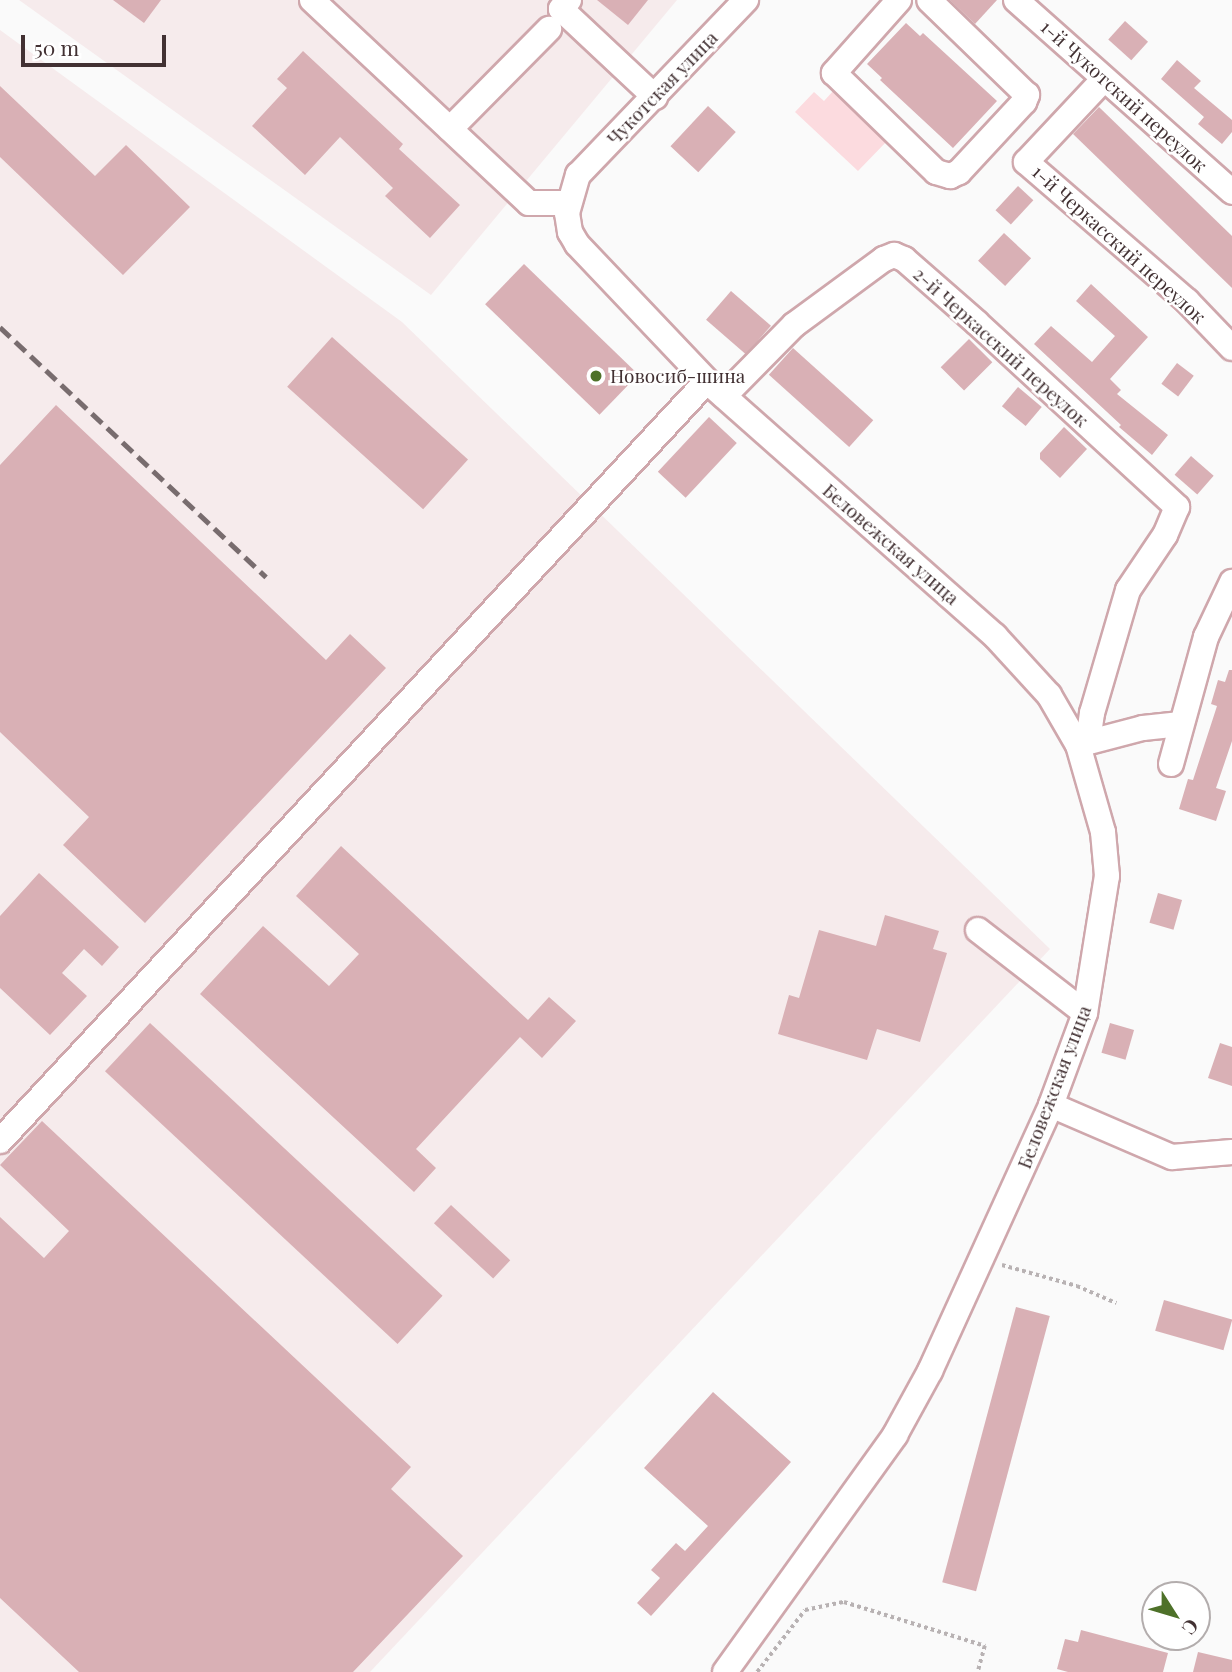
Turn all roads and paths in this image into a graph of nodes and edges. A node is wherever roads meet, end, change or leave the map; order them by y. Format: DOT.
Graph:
graph roads {
  1 [pos="313,0"];
  2 [pos="569,0"];
  3 [pos="746,0"];
  4 [pos="899,0"];
  5 [pos="929,0"];
  6 [pos="1016,0"];
  7 [pos="549,29"];
  8 [pos="1104,79"];
  9 [pos="655,97"];
  10 [pos="450,129"];
  11 [pos="578,175"];
  12 [pos="1232,192"];
  13 [pos="569,204"];
  14 [pos="1232,348"];
  15 [pos="715,389"];
  16 [pos="1232,582"];
  17 [pos="1181,724"];
  18 [pos="1083,743"];
  19 [pos="1171,764"];
  20 [pos="978,930"];
  21 [pos="1085,1013"];
  22 [pos="1051,1105"];
  23 [pos="0,1141"];
  24 [pos="1232,1152"];
  25 [pos="1016,1270"];
  26 [pos="1116,1303"];
  27 [pos="725,1672"];
  28 [pos="757,1672"];
  29 [pos="978,1672"];
  1 -- 10 [label="street"];
  2 -- 9 [label="street"];
  3 -- 9 [label="street, Чукотская улица"];
  4 -- 5 [label="street"];
  6 -- 8 [label="street, 1-й Чукотский переулок"];
  7 -- 10 [label="street"];
  8 -- 12 [label="street, 1-й Чукотский переулок"];
  8 -- 14 [label="street, 1-й Черкасский переулок"];
  9 -- 11 [label="street, Чукотская улица"];
  10 -- 13 [label="street"];
  11 -- 13 [label="street, Беловежская улица"];
  13 -- 15 [label="street, Беловежская улица"];
  15 -- 18 [label="street, Беловежская улица"];
  15 -- 18 [label="street, 2-й Черкасский переулок"];
  15 -- 23 [label="street"];
  16 -- 17 [label="street"];
  17 -- 18 [label="street"];
  17 -- 19 [label="street"];
  18 -- 21 [label="street, Беловежская улица"];
  20 -- 21 [label="street"];
  21 -- 22 [label="street, Беловежская улица"];
  22 -- 24 [label="street"];
  22 -- 27 [label="street, Беловежская улица"];
  25 -- 26 [label="path"];
  28 -- 29 [label="path"];
}
